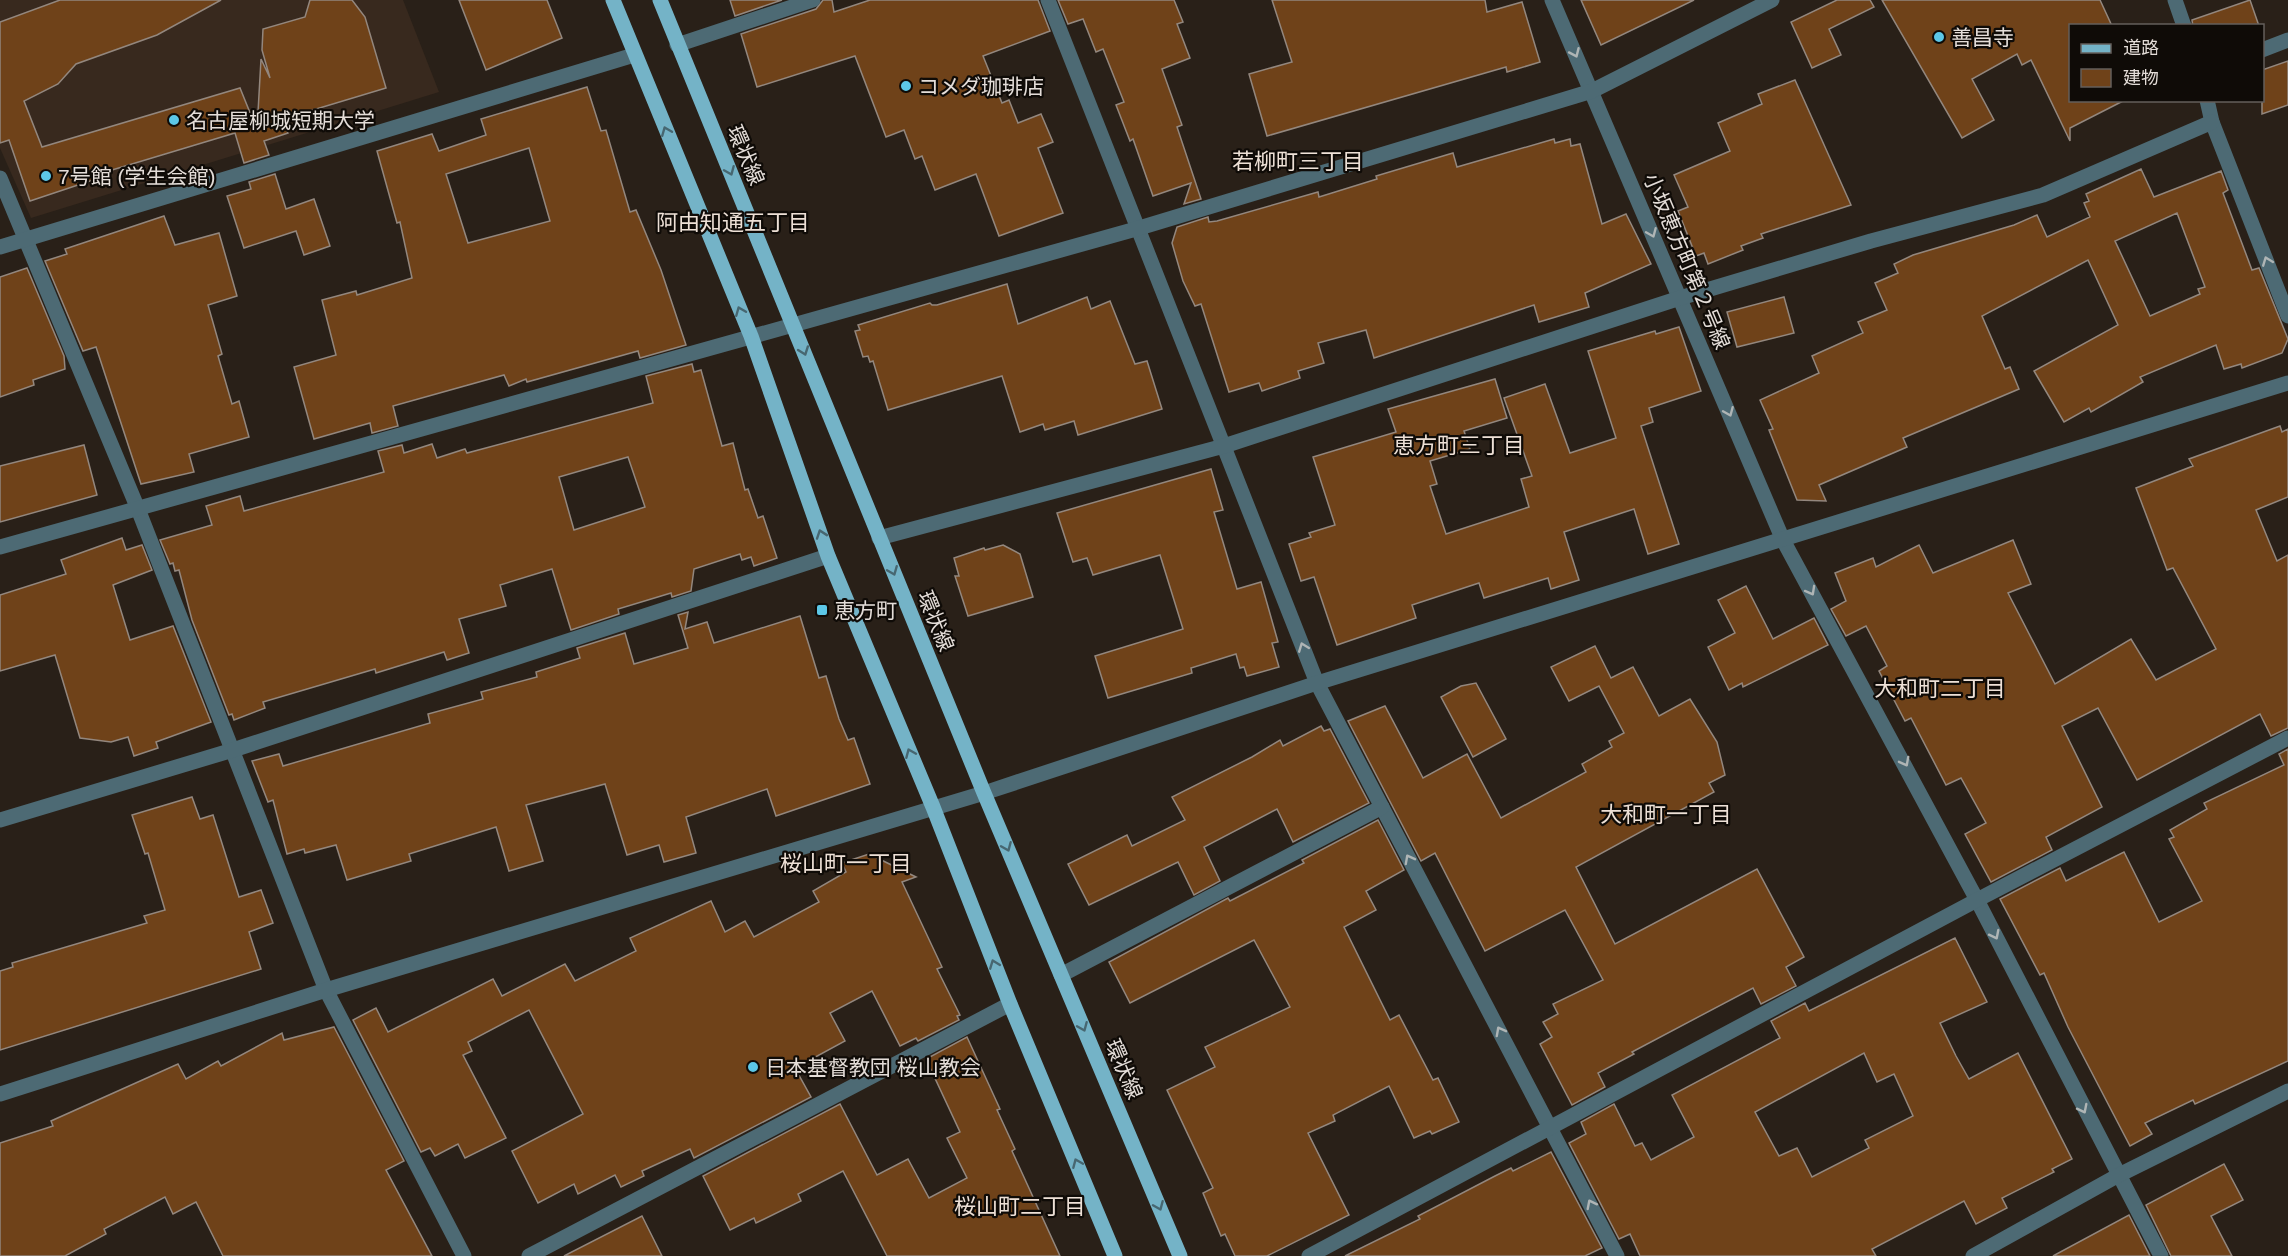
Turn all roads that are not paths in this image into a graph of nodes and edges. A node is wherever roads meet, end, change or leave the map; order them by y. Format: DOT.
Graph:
graph roads {
  1 [pos="613,0"];
  2 [pos="660,0"];
  3 [pos="813,0"];
  4 [pos="1048,0"];
  5 [pos="1551,0"];
  6 [pos="1772,0"];
  7 [pos="2175,0"];
  8 [pos="2183,24"];
  9 [pos="2288,40"];
  10 [pos="677,45"];
  11 [pos="2264,49"];
  12 [pos="634,55"];
  13 [pos="1592,92"];
  14 [pos="2207,102"];
  15 [pos="2212,122"];
  16 [pos="0,178"];
  17 [pos="1136,229"];
  18 [pos="24,240"];
  19 [pos="0,247"];
  20 [pos="1680,298"];
  21 [pos="2288,316"];
  22 [pos="794,323"];
  23 [pos="751,336"];
  24 [pos="2288,383"];
  25 [pos="1224,446"];
  26 [pos="138,508"];
  27 [pos="879,538"];
  28 [pos="1783,540"];
  29 [pos="0,548"];
  30 [pos="828,556"];
  31 [pos="1317,683"];
  32 [pos="2288,738"];
  33 [pos="234,750"];
  34 [pos="984,794"];
  35 [pos="933,807"];
  36 [pos="1382,807"];
  37 [pos="0,820"];
  38 [pos="1977,900"];
  39 [pos="1061,975"];
  40 [pos="326,990"];
  41 [pos="1010,1004"];
  42 [pos="2288,1091"];
  43 [pos="0,1094"];
  44 [pos="1551,1127"];
  45 [pos="2117,1176"];
  46 [pos="464,1256"];
  47 [pos="529,1256"];
  48 [pos="1115,1256"];
  49 [pos="1180,1256"];
  50 [pos="1309,1256"];
  51 [pos="1617,1256"];
  52 [pos="1973,1256"];
  53 [pos="2161,1256"];
  1 -- 12 [label="main road"];
  2 -- 10 [label="main road, 環状線"];
  3 -- 10 [label="street"];
  4 -- 17 [label="street"];
  5 -- 13 [label="street, 小坂恵方町第２号線, one-way"];
  6 -- 13 [label="street"];
  7 -- 8 [label="street"];
  9 -- 11 [label="street"];
  10 -- 22 [label="main road, 環状線, one-way"];
  12 -- 18 [label="street"];
  23 -- 12 [label="main road, one-way"];
  13 -- 17 [label="street"];
  13 -- 20 [label="street, 小坂恵方町第２号線, one-way"];
  14 -- 15 [label="street"];
  15 -- 20 [label="street"];
  21 -- 15 [label="street, one-way"];
  16 -- 18 [label="street"];
  17 -- 22 [label="street"];
  17 -- 25 [label="street"];
  18 -- 19 [label="street"];
  18 -- 26 [label="street"];
  20 -- 25 [label="street"];
  20 -- 28 [label="street, 小坂恵方町第２号線, one-way"];
  22 -- 23 [label="street"];
  22 -- 27 [label="main road, 環状線, one-way"];
  23 -- 26 [label="street"];
  30 -- 23 [label="main road, one-way"];
  24 -- 28 [label="street"];
  25 -- 27 [label="street"];
  31 -- 25 [label="street, one-way"];
  26 -- 29 [label="street"];
  26 -- 33 [label="street"];
  27 -- 34 [label="main road, 環状線, one-way"];
  28 -- 31 [label="street"];
  28 -- 38 [label="street, 小坂恵方町第２号線, one-way"];
  30 -- 33 [label="street"];
  35 -- 30 [label="main road, one-way"];
  31 -- 34 [label="street"];
  31 -- 36 [label="street"];
  32 -- 38 [label="street"];
  33 -- 37 [label="street"];
  33 -- 40 [label="street"];
  34 -- 35 [label="street"];
  34 -- 39 [label="main road, 環状線, one-way"];
  35 -- 40 [label="street"];
  41 -- 35 [label="main road, one-way"];
  36 -- 39 [label="street"];
  44 -- 36 [label="street, one-way"];
  38 -- 44 [label="street"];
  38 -- 45 [label="street, 小坂恵方町第２号線, one-way"];
  39 -- 49 [label="main road, 環状線, one-way"];
  40 -- 43 [label="street"];
  40 -- 46 [label="street"];
  41 -- 47 [label="street"];
  48 -- 41 [label="main road, one-way"];
  42 -- 45 [label="street"];
  44 -- 50 [label="street"];
  51 -- 44 [label="street, one-way"];
  45 -- 52 [label="street"];
  45 -- 53 [label="street, 小坂恵方町第２号線"];
}
